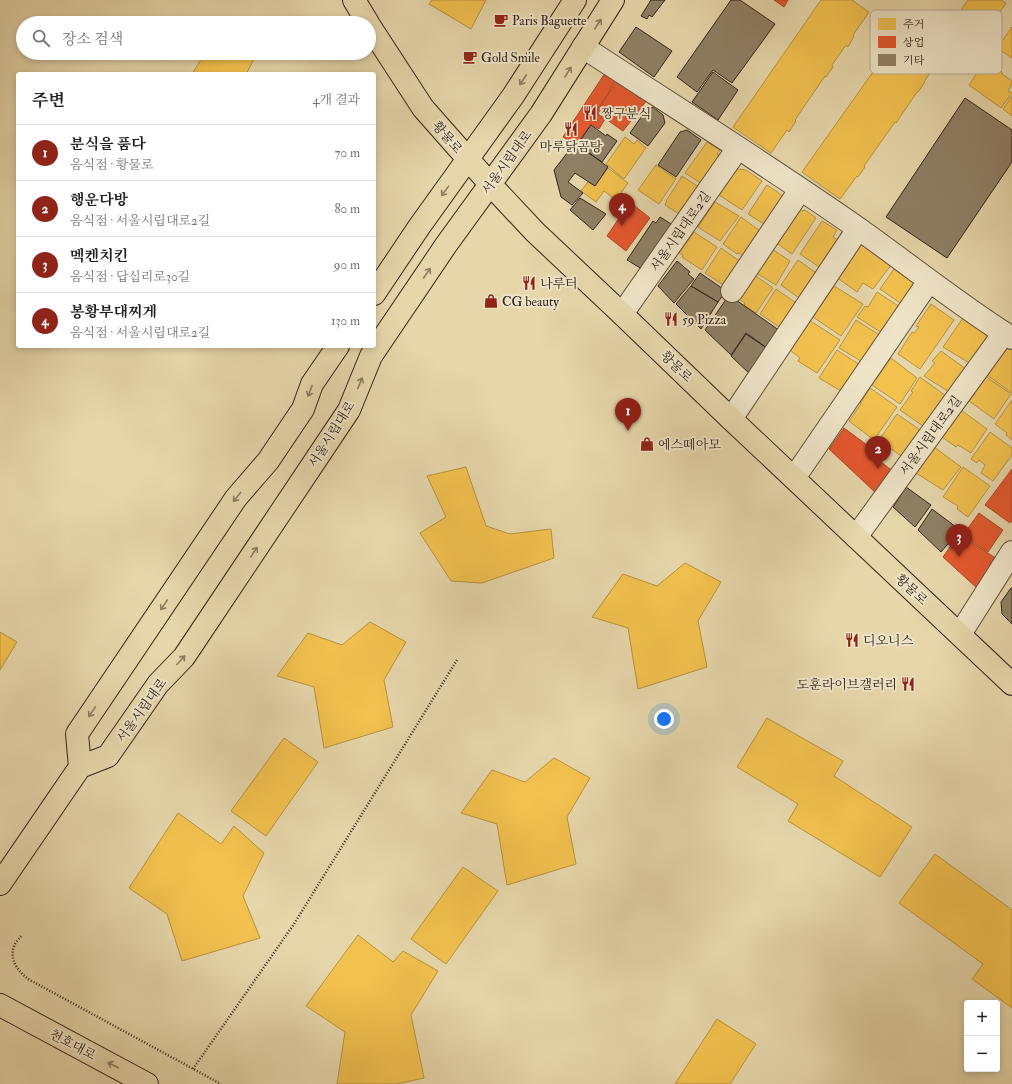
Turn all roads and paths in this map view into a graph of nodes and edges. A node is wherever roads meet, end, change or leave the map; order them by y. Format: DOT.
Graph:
graph roads {
  1 [pos="354,0"];
  2 [pos="575,0"];
  3 [pos="613,0"];
  4 [pos="363,16"];
  5 [pos="376,36"];
  6 [pos="583,47"];
  7 [pos="738,148"];
  8 [pos="468,159"];
  9 [pos="490,184"];
  10 [pos="800,190"];
  11 [pos="858,229"];
  12 [pos="929,281"];
  13 [pos="376,291"];
  14 [pos="732,291"];
  15 [pos="622,314"];
  16 [pos="1008,335"];
  17 [pos="337,348"];
  18 [pos="731,419"];
  19 [pos="794,478"];
  20 [pos="856,537"];
  21 [pos="1012,552"];
  22 [pos="960,634"];
  23 [pos="457,660"];
  24 [pos="1012,684"];
  25 [pos="80,767"];
  26 [pos="0,884"];
  27 [pos="21,936"];
  28 [pos="0,1005"];
  29 [pos="193,1069"];
  30 [pos="147,1084"];
  31 [pos="222,1084"];
  1 -- 4 [label="main road, 황물로"];
  2 -- 8 [label="main road, one-way"];
  6 -- 3 [label="main road, 서울시립대로, one-way"];
  5 -- 8 [label="main road, 황물로"];
  6 -- 7 [label="street, 서울시립대로2길"];
  9 -- 6 [label="main road, 서울시립대로, one-way"];
  7 -- 10 [label="street, 서울시립대로2길"];
  7 -- 15 [label="street, 서울시립대로2길"];
  8 -- 9 [label="main road, 황물로"];
  8 -- 13 [label="main road, one-way"];
  9 -- 15 [label="main road, 황물로"];
  25 -- 9 [label="main road, 서울시립대로, one-way"];
  10 -- 11 [label="street, 서울시립대로2길"];
  10 -- 14 [label="street"];
  11 -- 12 [label="street, 서울시립대로2길"];
  11 -- 18 [label="street"];
  12 -- 16 [label="street, 서울시립대로2길"];
  12 -- 19 [label="street"];
  15 -- 18 [label="main road, 황물로"];
  16 -- 20 [label="street, 서울시립대로2길"];
  17 -- 25 [label="main road, one-way"];
  18 -- 19 [label="main road, 황물로"];
  19 -- 20 [label="main road, 황물로"];
  20 -- 22 [label="main road, 황물로"];
  21 -- 22 [label="street"];
  22 -- 24 [label="main road, 황물로"];
  23 -- 29 [label="path"];
  25 -- 26 [label="main road"];
  27 -- 29 [label="path"];
  30 -- 28 [label="main road, 천호대로, one-way"];
  29 -- 31 [label="path"];
}
